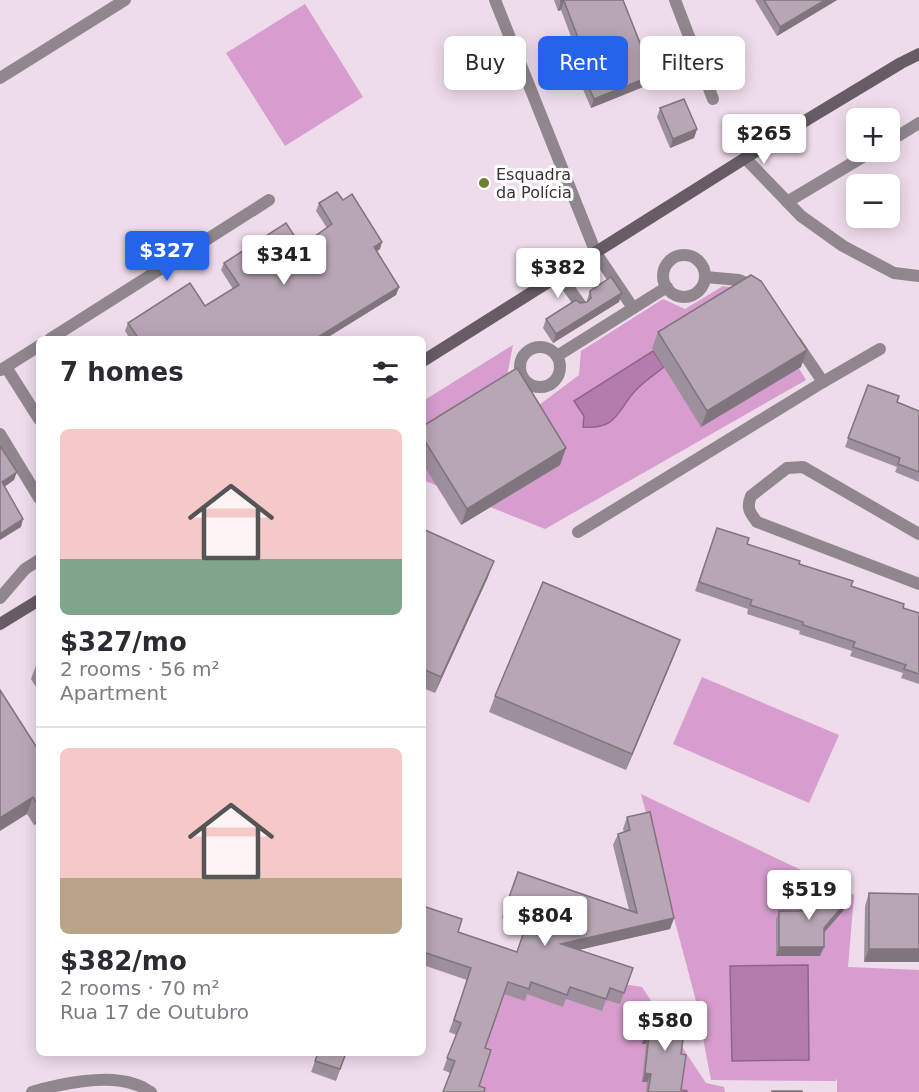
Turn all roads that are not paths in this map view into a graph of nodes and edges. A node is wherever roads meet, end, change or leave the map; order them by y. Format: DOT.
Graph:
graph roads {
  1 [pos="125,0"];
  2 [pos="495,0"];
  3 [pos="675,0"];
  4 [pos="919,54"];
  5 [pos="0,78"];
  6 [pos="713,99"];
  7 [pos="919,123"];
  8 [pos="900,135"];
  9 [pos="746,159"];
  10 [pos="855,162"];
  11 [pos="269,200"];
  12 [pos="787,202"];
  13 [pos="596,253"];
  14 [pos="560,276"];
  15 [pos="919,276"];
  16 [pos="705,277"];
  17 [pos="667,287"];
  18 [pos="767,301"];
  19 [pos="580,304"];
  20 [pos="633,308"];
  21 [pos="590,320"];
  22 [pos="786,328"];
  23 [pos="598,330"];
  24 [pos="55,336"];
  25 [pos="36,348"];
  26 [pos="880,349"];
  27 [pos="557,356"];
  28 [pos="426,359"];
  29 [pos="3,369"];
  30 [pos="823,382"];
  31 [pos="36,415"];
  32 [pos="0,434"];
  33 [pos="36,493"];
  34 [pos="578,532"];
  35 [pos="919,534"];
  36 [pos="36,562"];
  37 [pos="919,584"];
  38 [pos="0,598"];
  39 [pos="36,602"];
  40 [pos="0,624"];
  41 [pos="32,1092"];
  42 [pos="151,1092"];
  1 -- 5 [label="street"];
  2 -- 13 [label="street"];
  3 -- 6 [label="street"];
  4 -- 9 [label="main road"];
  7 -- 8 [label="street"];
  9 -- 12 [label="street"];
  9 -- 13 [label="main road"];
  10 -- 12 [label="street"];
  11 -- 24 [label="street"];
  12 -- 15 [label="street"];
  13 -- 14 [label="main road"];
  13 -- 20 [label="street"];
  14 -- 19 [label="street"];
  14 -- 28 [label="main road"];
  16 -- 17 [label="street"];
  16 -- 17 [label="street"];
  16 -- 18 [label="street"];
  17 -- 20 [label="street"];
  20 -- 23 [label="street"];
  21 -- 23 [label="street"];
  22 -- 30 [label="street"];
  23 -- 27 [label="street"];
  25 -- 29 [label="street"];
  26 -- 30 [label="street"];
  29 -- 31 [label="street"];
  30 -- 34 [label="street"];
  32 -- 33 [label="street"];
  35 -- 37 [label="street"];
  36 -- 38 [label="street"];
  39 -- 40 [label="main road"];
  41 -- 42 [label="street"];
}
